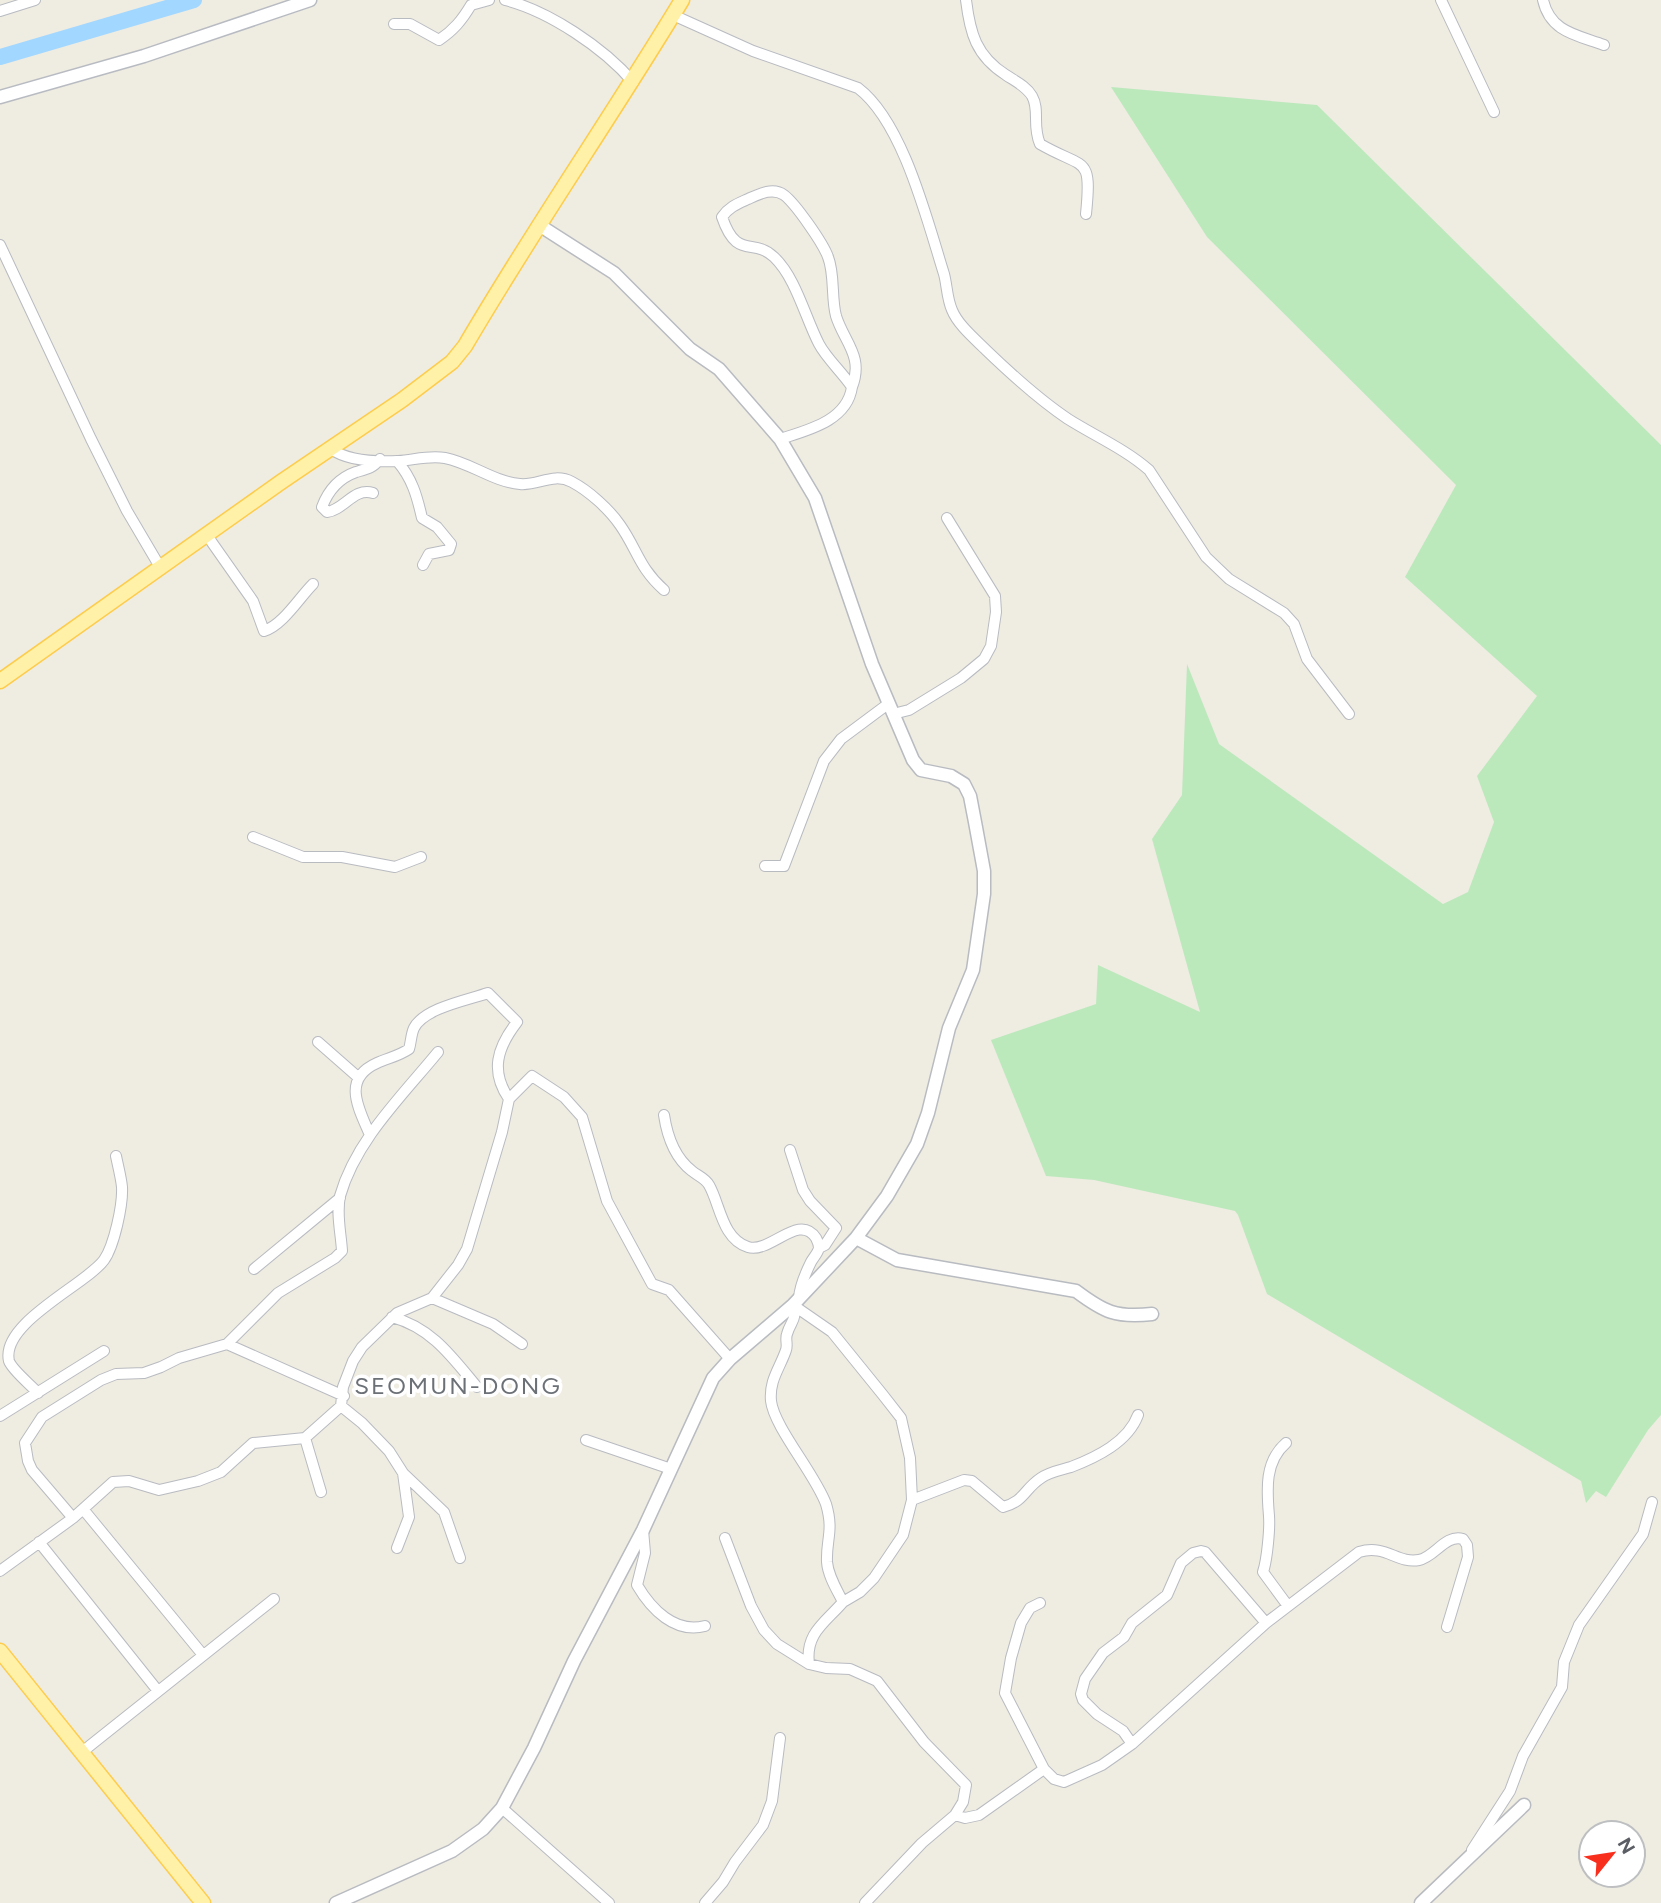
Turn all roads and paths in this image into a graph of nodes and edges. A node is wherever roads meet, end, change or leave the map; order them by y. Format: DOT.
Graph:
graph roads {
  1 [pos="35,0"];
  2 [pos="310,0"];
  3 [pos="489,0"];
  4 [pos="505,0"];
  5 [pos="682,0"];
  6 [pos="966,0"];
  7 [pos="1441,0"];
  8 [pos="1543,0"];
  9 [pos="0,11"];
  10 [pos="673,15"];
  11 [pos="394,24"];
  12 [pos="1604,46"];
  13 [pos="633,82"];
  14 [pos="0,97"];
  15 [pos="1494,112"];
  16 [pos="1086,214"];
  17 [pos="539,225"];
  18 [pos="0,244"];
  19 [pos="852,387"];
  20 [pos="780,439"];
  21 [pos="331,449"];
  22 [pos="380,459"];
  23 [pos="397,461"];
  24 [pos="373,493"];
  25 [pos="947,518"];
  26 [pos="206,534"];
  27 [pos="423,565"];
  28 [pos="160,567"];
  29 [pos="313,584"];
  30 [pos="664,590"];
  31 [pos="0,681"];
  32 [pos="890,709"];
  33 [pos="1349,714"];
  34 [pos="253,837"];
  35 [pos="421,857"];
  36 [pos="765,866"];
  37 [pos="318,1042"];
  38 [pos="438,1052"];
  39 [pos="359,1077"];
  40 [pos="509,1099"];
  41 [pos="664,1115"];
  42 [pos="370,1135"];
  43 [pos="790,1150"];
  44 [pos="116,1156"];
  45 [pos="340,1198"];
  46 [pos="856,1238"];
  47 [pos="819,1248"];
  48 [pos="254,1269"];
  49 [pos="432,1298"];
  50 [pos="796,1301"];
  51 [pos="1152,1314"];
  52 [pos="392,1317"];
  53 [pos="227,1344"];
  54 [pos="522,1344"];
  55 [pos="104,1351"];
  56 [pos="730,1359"];
  57 [pos="477,1387"];
  58 [pos="38,1392"];
  59 [pos="343,1401"];
  60 [pos="1138,1415"];
  61 [pos="0,1416"];
  62 [pos="305,1438"];
  63 [pos="586,1440"];
  64 [pos="1286,1443"];
  65 [pos="671,1469"];
  66 [pos="402,1473"];
  67 [pos="321,1492"];
  68 [pos="912,1500"];
  69 [pos="1652,1502"];
  70 [pos="83,1509"];
  71 [pos="73,1518"];
  72 [pos="643,1530"];
  73 [pos="725,1538"];
  74 [pos="39,1542"];
  75 [pos="397,1548"];
  76 [pos="460,1558"];
  77 [pos="0,1571"];
  78 [pos="274,1599"];
  79 [pos="843,1602"];
  80 [pos="1040,1603"];
  81 [pos="1288,1606"];
  82 [pos="1266,1623"];
  83 [pos="705,1626"];
  84 [pos="1447,1627"];
  85 [pos="0,1651"];
  86 [pos="203,1655"];
  87 [pos="809,1664"];
  88 [pos="158,1691"];
  89 [pos="780,1738"];
  90 [pos="1132,1744"];
  91 [pos="82,1752"];
  92 [pos="1044,1769"];
  93 [pos="1524,1805"];
  94 [pos="502,1808"];
  95 [pos="955,1815"];
  96 [pos="1464,1862"];
  97 [pos="341,1902"];
  98 [pos="204,1903"];
  99 [pos="609,1903"];
  100 [pos="705,1903"];
  101 [pos="865,1903"];
  102 [pos="1421,1903"];
  1 -- 9 [label="street"];
  2 -- 14 [label="street"];
  3 -- 11 [label="street"];
  4 -- 13 [label="street"];
  5 -- 10 [label="main road"];
  6 -- 16 [label="street"];
  7 -- 15 [label="street"];
  8 -- 12 [label="street"];
  10 -- 13 [label="main road"];
  10 -- 33 [label="street"];
  13 -- 17 [label="main road"];
  17 -- 20 [label="street"];
  17 -- 21 [label="main road"];
  18 -- 28 [label="street"];
  19 -- 19 [label="street"];
  19 -- 20 [label="street"];
  20 -- 32 [label="street"];
  21 -- 22 [label="street"];
  21 -- 26 [label="main road"];
  22 -- 23 [label="street"];
  22 -- 24 [label="street"];
  23 -- 27 [label="street"];
  23 -- 30 [label="street"];
  25 -- 32 [label="street"];
  26 -- 28 [label="main road"];
  26 -- 29 [label="street"];
  28 -- 31 [label="main road"];
  32 -- 36 [label="street"];
  32 -- 46 [label="street"];
  34 -- 35 [label="street"];
  37 -- 39 [label="street"];
  38 -- 42 [label="street"];
  39 -- 40 [label="street"];
  39 -- 42 [label="street"];
  40 -- 49 [label="street"];
  40 -- 56 [label="street"];
  41 -- 47 [label="street"];
  42 -- 45 [label="street"];
  43 -- 47 [label="street"];
  44 -- 58 [label="street"];
  45 -- 48 [label="street"];
  45 -- 53 [label="street"];
  46 -- 50 [label="street"];
  46 -- 51 [label="street"];
  47 -- 50 [label="street"];
  49 -- 52 [label="street"];
  49 -- 54 [label="street"];
  50 -- 56 [label="street"];
  50 -- 68 [label="street"];
  50 -- 79 [label="street"];
  52 -- 57 [label="street"];
  52 -- 59 [label="street"];
  53 -- 59 [label="street"];
  53 -- 71 [label="street"];
  55 -- 58 [label="street"];
  56 -- 65 [label="street"];
  58 -- 61 [label="street"];
  59 -- 62 [label="street"];
  59 -- 66 [label="street"];
  60 -- 68 [label="street"];
  62 -- 67 [label="street"];
  62 -- 70 [label="street"];
  63 -- 65 [label="street"];
  64 -- 81 [label="street"];
  65 -- 72 [label="street"];
  66 -- 75 [label="street"];
  66 -- 76 [label="street"];
  68 -- 79 [label="street"];
  69 -- 96 [label="street"];
  70 -- 71 [label="street"];
  70 -- 86 [label="street"];
  71 -- 74 [label="street"];
  72 -- 83 [label="street"];
  72 -- 94 [label="street"];
  73 -- 87 [label="street"];
  74 -- 77 [label="street"];
  74 -- 88 [label="street"];
  78 -- 86 [label="street"];
  79 -- 87 [label="street"];
  80 -- 92 [label="street"];
  81 -- 82 [label="street"];
  81 -- 84 [label="street"];
  82 -- 90 [label="street"];
  82 -- 90 [label="street"];
  85 -- 91 [label="main road"];
  86 -- 88 [label="street"];
  87 -- 95 [label="street"];
  88 -- 91 [label="street"];
  89 -- 100 [label="street"];
  90 -- 92 [label="street"];
  91 -- 98 [label="main road"];
  92 -- 95 [label="street"];
  93 -- 96 [label="street"];
  94 -- 97 [label="street"];
  94 -- 99 [label="street"];
  95 -- 101 [label="street"];
  96 -- 102 [label="street"];
}
